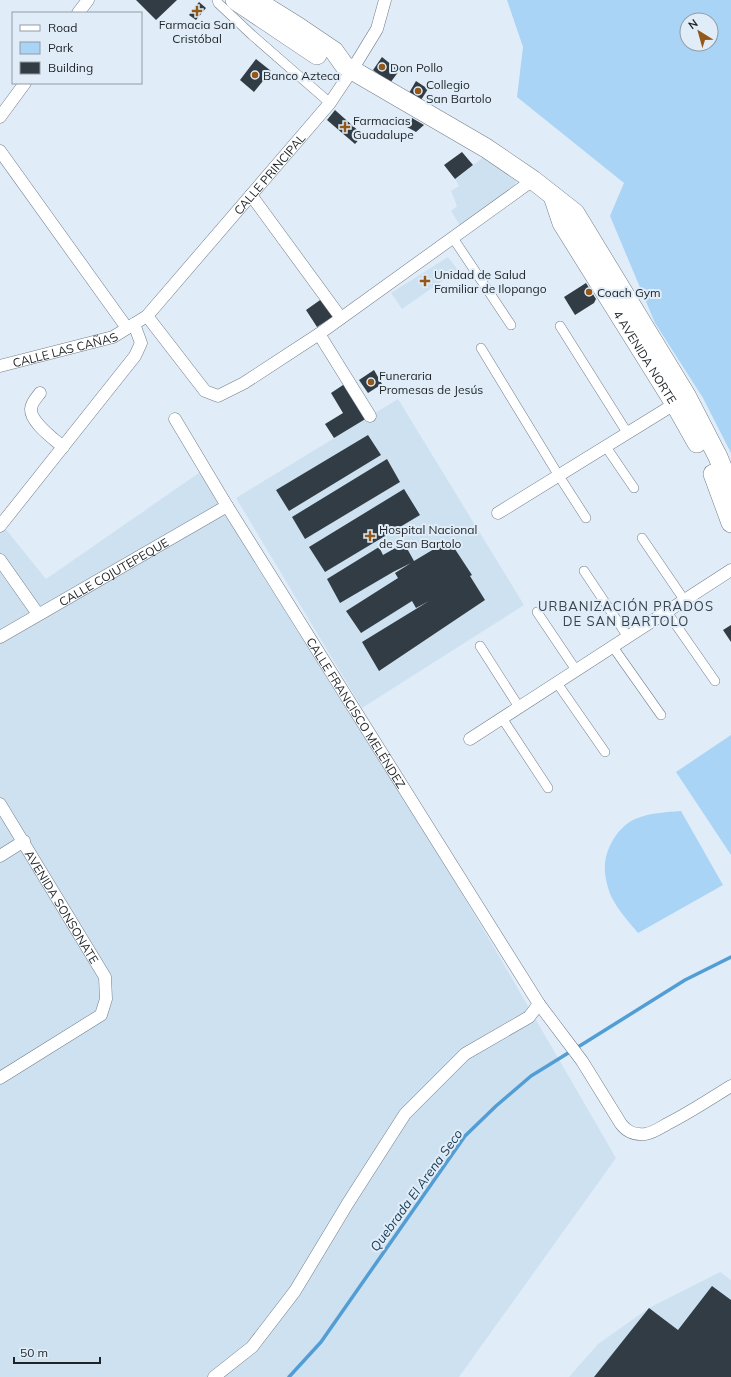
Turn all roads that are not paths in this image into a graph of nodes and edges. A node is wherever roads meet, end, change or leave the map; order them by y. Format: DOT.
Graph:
graph roads {
  1 [pos="88,0"];
  2 [pos="217,0"];
  3 [pos="235,0"];
  4 [pos="255,0"];
  5 [pos="385,0"];
  6 [pos="79,12"];
  7 [pos="348,67"];
  8 [pos="24,84"];
  9 [pos="330,103"];
  10 [pos="0,117"];
  11 [pos="0,151"];
  12 [pos="533,180"];
  13 [pos="251,195"];
  14 [pos="453,238"];
  15 [pos="147,316"];
  16 [pos="341,318"];
  17 [pos="511,325"];
  18 [pos="131,326"];
  19 [pos="560,326"];
  20 [pos="319,334"];
  21 [pos="481,348"];
  22 [pos="0,365"];
  23 [pos="40,393"];
  24 [pos="681,400"];
  25 [pos="370,416"];
  26 [pos="175,419"];
  27 [pos="628,434"];
  28 [pos="63,447"];
  29 [pos="606,447"];
  30 [pos="559,476"];
  31 [pos="634,488"];
  32 [pos="731,489"];
  33 [pos="227,506"];
  34 [pos="498,513"];
  35 [pos="586,518"];
  36 [pos="731,523"];
  37 [pos="0,526"];
  38 [pos="642,538"];
  39 [pos="0,560"];
  40 [pos="731,570"];
  41 [pos="584,571"];
  42 [pos="684,601"];
  43 [pos="537,612"];
  44 [pos="667,612"];
  45 [pos="38,614"];
  46 [pos="0,637"];
  47 [pos="628,637"];
  48 [pos="480,646"];
  49 [pos="613,647"];
  50 [pos="576,670"];
  51 [pos="715,681"];
  52 [pos="557,683"];
  53 [pos="520,707"];
  54 [pos="661,715"];
  55 [pos="502,718"];
  56 [pos="470,739"];
  57 [pos="605,752"];
  58 [pos="548,788"];
  59 [pos="0,804"];
  60 [pos="24,841"];
  61 [pos="0,856"];
  62 [pos="539,1004"];
  63 [pos="0,1078"];
  64 [pos="731,1086"];
  65 [pos="214,1377"];
  1 -- 6 [label="street"];
  2 -- 9 [label="street"];
  3 -- 7 [label="main road"];
  4 -- 7 [label="main road"];
  5 -- 7 [label="street, CALLE PRINCIPAL"];
  7 -- 9 [label="street, CALLE PRINCIPAL"];
  7 -- 12 [label="main road, 4 AVENIDA NORTE"];
  8 -- 10 [label="street"];
  9 -- 13 [label="street, CALLE PRINCIPAL"];
  11 -- 18 [label="street"];
  12 -- 14 [label="street"];
  12 -- 24 [label="main road, 4 AVENIDA NORTE"];
  13 -- 15 [label="street, CALLE PRINCIPAL"];
  13 -- 16 [label="street"];
  14 -- 16 [label="street"];
  14 -- 17 [label="street"];
  15 -- 18 [label="street, CALLE PRINCIPAL"];
  15 -- 20 [label="street"];
  16 -- 20 [label="street"];
  18 -- 22 [label="street, CALLE LAS CAÑAS"];
  18 -- 28 [label="street"];
  19 -- 27 [label="street"];
  20 -- 25 [label="street"];
  21 -- 30 [label="street"];
  23 -- 28 [label="street"];
  24 -- 27 [label="street"];
  24 -- 32 [label="main road, 4 AVENIDA NORTE"];
  24 -- 36 [label="main road, 4 AVENIDA NORTE"];
  26 -- 33 [label="street, CALLE FRANCISCO MELÉNDEZ"];
  27 -- 29 [label="street"];
  28 -- 37 [label="street"];
  29 -- 30 [label="street"];
  29 -- 31 [label="street"];
  30 -- 34 [label="street"];
  30 -- 35 [label="street"];
  33 -- 45 [label="street, CALLE COJUTEPEQUE"];
  33 -- 62 [label="street, CALLE FRANCISCO MELÉNDEZ"];
  38 -- 42 [label="street"];
  39 -- 45 [label="street"];
  40 -- 42 [label="street"];
  41 -- 47 [label="street"];
  42 -- 44 [label="street"];
  43 -- 50 [label="street"];
  44 -- 47 [label="street"];
  44 -- 51 [label="street"];
  45 -- 46 [label="street, CALLE COJUTEPEQUE"];
  47 -- 49 [label="street"];
  48 -- 53 [label="street"];
  49 -- 50 [label="street"];
  49 -- 54 [label="street"];
  50 -- 52 [label="street"];
  52 -- 53 [label="street"];
  52 -- 57 [label="street"];
  53 -- 55 [label="street"];
  55 -- 56 [label="street"];
  55 -- 58 [label="street"];
  59 -- 60 [label="street, AVENIDA SONSONATE"];
  60 -- 61 [label="street"];
  60 -- 63 [label="street, AVENIDA SONSONATE"];
  62 -- 64 [label="street, CALLE FRANCISCO MELÉNDEZ"];
  62 -- 65 [label="street"];
}
